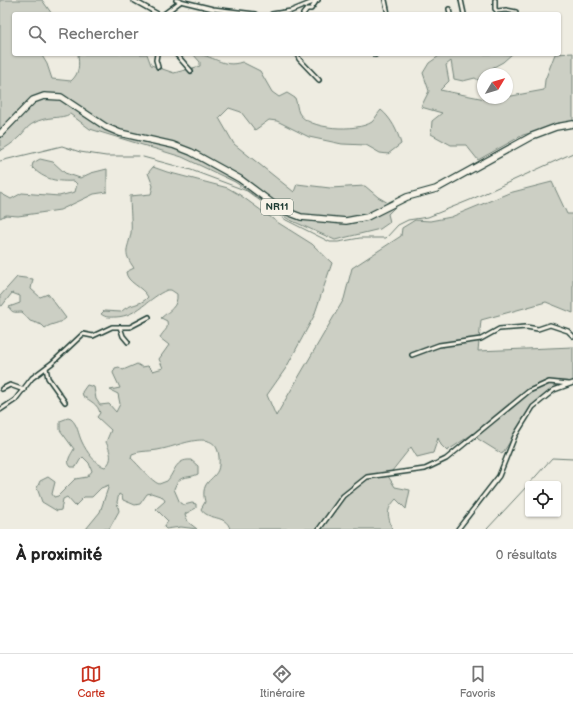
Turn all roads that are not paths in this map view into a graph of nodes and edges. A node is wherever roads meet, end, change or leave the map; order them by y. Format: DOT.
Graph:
graph roads {
  1 [pos="134,0"];
  2 [pos="176,0"];
  3 [pos="317,0"];
  4 [pos="385,0"];
  5 [pos="461,0"];
  6 [pos="495,0"];
  7 [pos="180,2"];
  8 [pos="155,12"];
  9 [pos="167,12"];
  10 [pos="238,12"];
  11 [pos="284,12"];
  12 [pos="304,12"];
  13 [pos="388,12"];
  14 [pos="464,12"];
  15 [pos="516,12"];
  16 [pos="157,56"];
  17 [pos="178,56"];
  18 [pos="298,56"];
  19 [pos="158,67"];
  20 [pos="191,71"];
  21 [pos="319,80"];
  22 [pos="573,124"];
  23 [pos="0,134"];
  24 [pos="149,317"];
  25 [pos="120,327"];
  26 [pos="573,336"];
  27 [pos="128,342"];
  28 [pos="412,355"];
  29 [pos="46,368"];
  30 [pos="571,384"];
  31 [pos="2,389"];
  32 [pos="24,390"];
  33 [pos="65,402"];
  34 [pos="0,410"];
  35 [pos="319,529"];
  36 [pos="458,529"];
  1 -- 8 [label="street"];
  2 -- 7 [label="street"];
  3 -- 11 [label="street"];
  3 -- 12 [label="street"];
  4 -- 13 [label="street"];
  5 -- 14 [label="street"];
  6 -- 15 [label="street"];
  7 -- 9 [label="street"];
  7 -- 10 [label="street"];
  16 -- 19 [label="street"];
  17 -- 20 [label="street"];
  18 -- 21 [label="street"];
  22 -- 23 [label="highway, NR11"];
  24 -- 25 [label="street"];
  25 -- 27 [label="street"];
  25 -- 29 [label="street"];
  26 -- 28 [label="street"];
  29 -- 32 [label="street"];
  29 -- 33 [label="street"];
  30 -- 35 [label="street"];
  30 -- 36 [label="street"];
  31 -- 32 [label="street"];
  32 -- 34 [label="street"];
}
